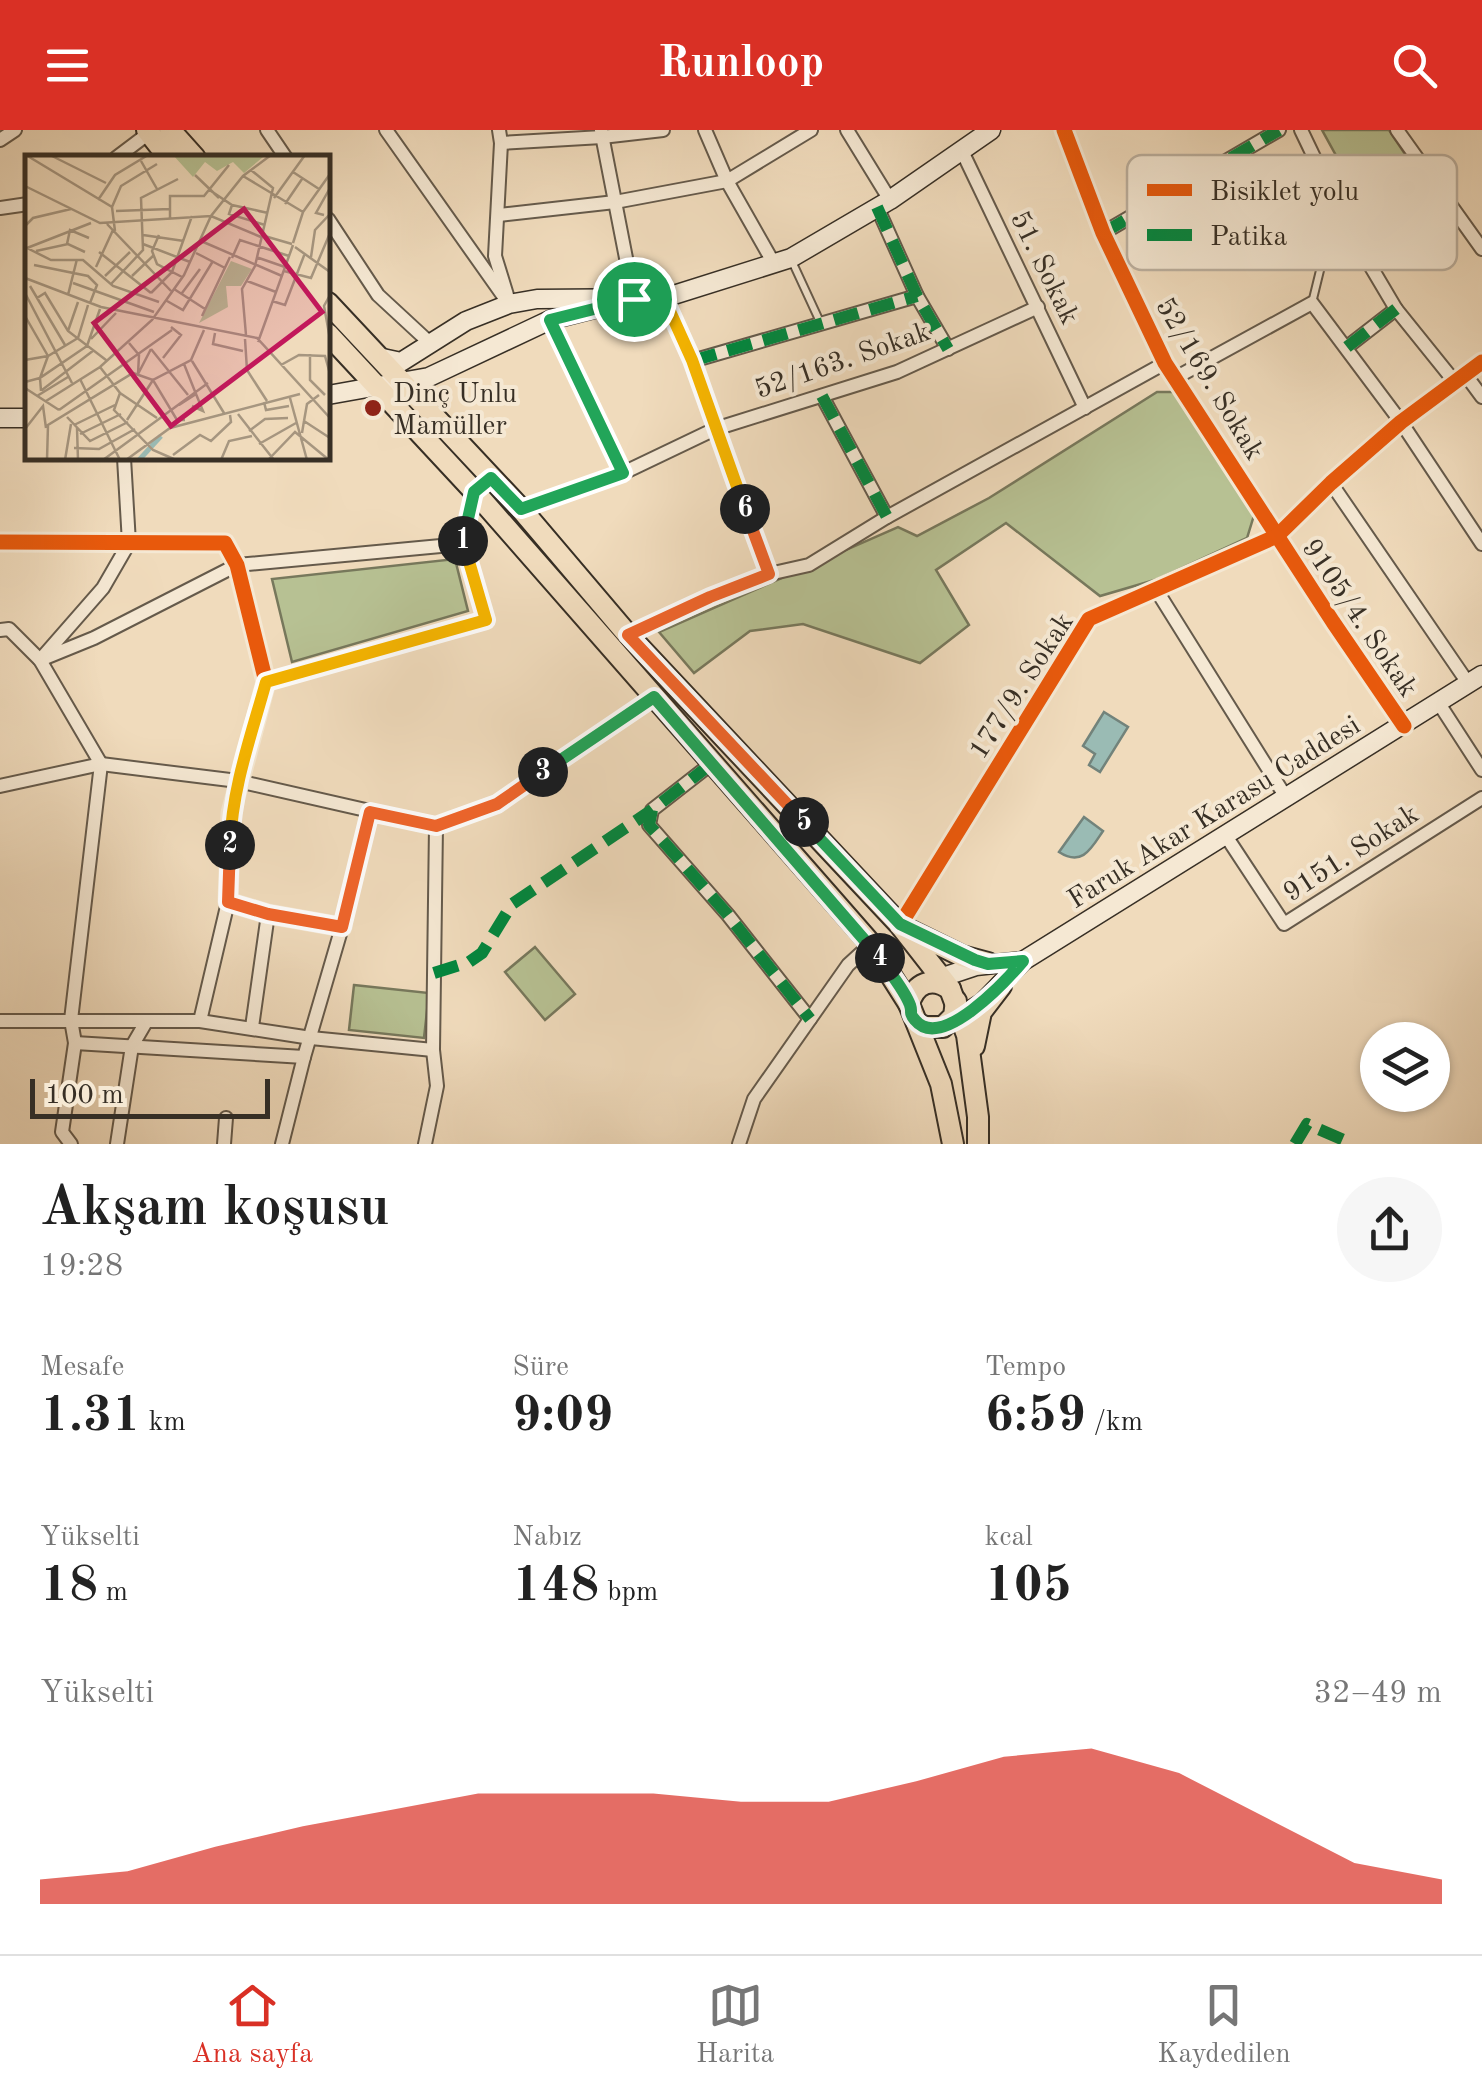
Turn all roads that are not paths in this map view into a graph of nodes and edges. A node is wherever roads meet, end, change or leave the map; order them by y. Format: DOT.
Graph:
graph roads {
  1 [pos="15,130"];
  2 [pos="268,130"];
  3 [pos="386,130"];
  4 [pos="663,130"];
  5 [pos="705,130"];
  6 [pos="811,130"];
  7 [pos="847,130"];
  8 [pos="990,130"];
  9 [pos="1064,130"];
  10 [pos="1279,130"];
  11 [pos="1300,130"];
  12 [pos="1397,130"];
  13 [pos="155,131"];
  14 [pos="601,134"];
  15 [pos="500,136"];
  16 [pos="0,140"];
  17 [pos="961,149"];
  18 [pos="120,155"];
  19 [pos="167,155"];
  20 [pos="191,155"];
  21 [pos="284,155"];
  22 [pos="1236,155"];
  23 [pos="1312,155"];
  24 [pos="1415,155"];
  25 [pos="727,181"];
  26 [pos="615,202"];
  27 [pos="884,203"];
  28 [pos="25,204"];
  29 [pos="0,208"];
  30 [pos="499,215"];
  31 [pos="1457,215"];
  32 [pos="1127,218"];
  33 [pos="330,222"];
  34 [pos="1103,232"];
  35 [pos="1482,250"];
  36 [pos="782,260"];
  37 [pos="1320,270"];
  38 [pos="1373,270"];
  39 [pos="918,296"];
  40 [pos="664,298"];
  41 [pos="634,299"];
  42 [pos="1312,303"];
  43 [pos="509,304"];
  44 [pos="330,305"];
  45 [pos="1038,307"];
  46 [pos="1396,310"];
  47 [pos="550,320"];
  48 [pos="821,324"];
  49 [pos="330,336"];
  50 [pos="431,344"];
  51 [pos="1347,347"];
  52 [pos="948,349"];
  53 [pos="345,352"];
  54 [pos="692,360"];
  55 [pos="1482,362"];
  56 [pos="1166,363"];
  57 [pos="428,377"];
  58 [pos="1177,377"];
  59 [pos="394,378"];
  60 [pos="1459,378"];
  61 [pos="330,393"];
  62 [pos="330,394"];
  63 [pos="822,396"];
  64 [pos="1482,397"];
  65 [pos="422,402"];
  66 [pos="1085,408"];
  67 [pos="1401,422"];
  68 [pos="715,429"];
  69 [pos="124,460"];
  70 [pos="623,473"];
  71 [pos="1331,483"];
  72 [pos="483,485"];
  73 [pos="521,509"];
  74 [pos="887,517"];
  75 [pos="1277,536"];
  76 [pos="0,542"];
  77 [pos="129,543"];
  78 [pos="462,544"];
  79 [pos="1482,544"];
  80 [pos="236,565"];
  81 [pos="769,574"];
  82 [pos="1157,590"];
  83 [pos="710,597"];
  84 [pos="0,630"];
  85 [pos="40,660"];
  86 [pos="1475,679"];
  87 [pos="266,682"];
  88 [pos="654,697"];
  89 [pos="1438,702"];
  90 [pos="1404,726"];
  91 [pos="100,764"];
  92 [pos="711,764"];
  93 [pos="1482,770"];
  94 [pos="238,781"];
  95 [pos="0,786"];
  96 [pos="1482,798"];
  97 [pos="1287,799"];
  98 [pos="370,812"];
  99 [pos="436,826"];
  100 [pos="1226,836"];
  101 [pos="228,902"];
  102 [pos="268,914"];
  103 [pos="900,924"];
  104 [pos="342,927"];
  105 [pos="871,944"];
  106 [pos="1023,961"];
  107 [pos="988,964"];
  108 [pos="1001,986"];
  109 [pos="946,999"];
  110 [pos="913,1013"];
  111 [pos="810,1019"];
  112 [pos="0,1020"];
  113 [pos="70,1020"];
  114 [pos="146,1022"];
  115 [pos="200,1022"];
  116 [pos="252,1027"];
  117 [pos="311,1038"];
  118 [pos="75,1043"];
  119 [pos="132,1046"];
  120 [pos="433,1050"];
  121 [pos="304,1057"];
  122 [pos="972,1068"];
  123 [pos="226,1118"];
  124 [pos="71,1144"];
  125 [pos="117,1144"];
  126 [pos="224,1144"];
  127 [pos="282,1144"];
  128 [pos="424,1144"];
  129 [pos="739,1144"];
  130 [pos="953,1144"];
  131 [pos="978,1144"];
  1 -- 16 [label="street"];
  2 -- 21 [label="street"];
  3 -- 43 [label="street"];
  4 -- 14 [label="street"];
  5 -- 25 [label="street"];
  6 -- 25 [label="street"];
  7 -- 27 [label="street"];
  8 -- 17 [label="main road"];
  9 -- 34 [label="street, 52/169. Sokak"];
  10 -- 22 [label="street"];
  11 -- 23 [label="street"];
  12 -- 24 [label="street"];
  13 -- 18 [label="street"];
  13 -- 19 [label="main road"];
  13 -- 20 [label="main road"];
  14 -- 15 [label="street"];
  14 -- 26 [label="street"];
  15 -- 30 [label="street"];
  17 -- 27 [label="main road"];
  17 -- 45 [label="street, 51. Sokak"];
  25 -- 26 [label="street"];
  25 -- 36 [label="street"];
  26 -- 30 [label="street"];
  26 -- 41 [label="street"];
  27 -- 36 [label="main road"];
  27 -- 39 [label="street"];
  28 -- 29 [label="street"];
  30 -- 43 [label="street"];
  31 -- 35 [label="street"];
  32 -- 34 [label="street"];
  33 -- 50 [label="street"];
  34 -- 56 [label="street, 52/169. Sokak"];
  36 -- 40 [label="main road"];
  36 -- 48 [label="lane"];
  37 -- 42 [label="lane"];
  38 -- 46 [label="street"];
  39 -- 48 [label="street"];
  39 -- 52 [label="street"];
  40 -- 41 [label="main road"];
  40 -- 54 [label="street"];
  41 -- 43 [label="main road"];
  41 -- 47 [label="main road"];
  42 -- 51 [label="street"];
  42 -- 58 [label="street"];
  43 -- 50 [label="main road"];
  44 -- 59 [label="main road"];
  45 -- 52 [label="street, 52/163. Sokak"];
  45 -- 66 [label="street, 51. Sokak"];
  46 -- 51 [label="street"];
  46 -- 60 [label="street"];
  47 -- 57 [label="main road"];
  47 -- 70 [label="street"];
  48 -- 54 [label="street"];
  49 -- 53 [label="main road"];
  50 -- 59 [label="main road"];
  51 -- 67 [label="street"];
  52 -- 63 [label="street, 52/163. Sokak"];
  53 -- 59 [label="main road"];
  53 -- 61 [label="main road"];
  54 -- 68 [label="street"];
  55 -- 60 [label="street, 177/9. Sokak"];
  56 -- 58 [label="street, 52/169. Sokak"];
  56 -- 66 [label="street, 52/169. Sokak"];
  57 -- 59 [label="main road"];
  57 -- 65 [label="main road"];
  58 -- 75 [label="street, 52/169. Sokak"];
  59 -- 62 [label="main road"];
  59 -- 65 [label="main road"];
  59 -- 72 [label="main road"];
  60 -- 64 [label="street"];
  60 -- 67 [label="street, 177/9. Sokak"];
  63 -- 68 [label="street, 52/163. Sokak"];
  63 -- 74 [label="street"];
  65 -- 72 [label="main road"];
  66 -- 74 [label="street, 52/169. Sokak"];
  67 -- 71 [label="street, 177/9. Sokak"];
  67 -- 79 [label="street"];
  68 -- 70 [label="street, 52/163. Sokak"];
  68 -- 81 [label="street"];
  69 -- 77 [label="street"];
  70 -- 73 [label="street, 52/163. Sokak"];
  71 -- 75 [label="street, 177/9. Sokak"];
  71 -- 86 [label="street"];
  72 -- 73 [label="main road"];
  72 -- 78 [label="street"];
  72 -- 88 [label="main road"];
  73 -- 103 [label="main road"];
  74 -- 81 [label="street, 52/169. Sokak"];
  75 -- 82 [label="street, 177/9. Sokak"];
  75 -- 90 [label="street, 9105/4. Sokak"];
  76 -- 77 [label="street"];
  77 -- 80 [label="street"];
  77 -- 85 [label="street"];
  78 -- 80 [label="street"];
  78 -- 87 [label="street"];
  80 -- 85 [label="street"];
  80 -- 87 [label="street"];
  81 -- 83 [label="street, 52/169. Sokak"];
  82 -- 97 [label="street"];
  82 -- 103 [label="street, 177/9. Sokak"];
  84 -- 85 [label="street"];
  85 -- 91 [label="street"];
  86 -- 89 [label="main road, Faruk Akar Karasu Caddesi"];
  87 -- 94 [label="street"];
  88 -- 92 [label="main road"];
  88 -- 99 [label="street"];
  89 -- 90 [label="main road, Faruk Akar Karasu Caddesi"];
  89 -- 93 [label="street"];
  90 -- 97 [label="main road, Faruk Akar Karasu Caddesi"];
  91 -- 94 [label="street"];
  91 -- 95 [label="street"];
  91 -- 113 [label="street"];
  92 -- 105 [label="main road"];
  92 -- 111 [label="street"];
  94 -- 98 [label="street"];
  94 -- 101 [label="street"];
  96 -- 100 [label="street, 9151. Sokak"];
  97 -- 100 [label="main road, Faruk Akar Karasu Caddesi"];
  98 -- 99 [label="street"];
  98 -- 104 [label="street"];
  99 -- 120 [label="street"];
  100 -- 106 [label="main road, Faruk Akar Karasu Caddesi"];
  101 -- 102 [label="street"];
  101 -- 115 [label="street"];
  102 -- 104 [label="street"];
  102 -- 116 [label="street"];
  103 -- 107 [label="main road"];
  103 -- 109 [label="main road"];
  104 -- 117 [label="street"];
  105 -- 110 [label="main road"];
  105 -- 111 [label="street"];
  106 -- 107 [label="main road, Faruk Akar Karasu Caddesi"];
  106 -- 108 [label="main road, Faruk Akar Karasu Caddesi"];
  107 -- 109 [label="main road, Faruk Akar Karasu Caddesi"];
  108 -- 109 [label="main road, Faruk Akar Karasu Caddesi"];
  108 -- 122 [label="main road"];
  109 -- 110 [label="main road"];
  109 -- 110 [label="main road"];
  109 -- 122 [label="main road"];
  110 -- 130 [label="main road"];
  111 -- 129 [label="street"];
  112 -- 113 [label="street"];
  113 -- 114 [label="street"];
  113 -- 118 [label="street"];
  114 -- 115 [label="street"];
  114 -- 119 [label="street"];
  115 -- 116 [label="street"];
  116 -- 117 [label="street"];
  117 -- 120 [label="street"];
  117 -- 121 [label="street"];
  118 -- 119 [label="street"];
  118 -- 124 [label="street"];
  119 -- 121 [label="street"];
  119 -- 125 [label="street"];
  120 -- 128 [label="street"];
  121 -- 127 [label="street"];
  122 -- 131 [label="main road"];
  123 -- 126 [label="street"];
}
